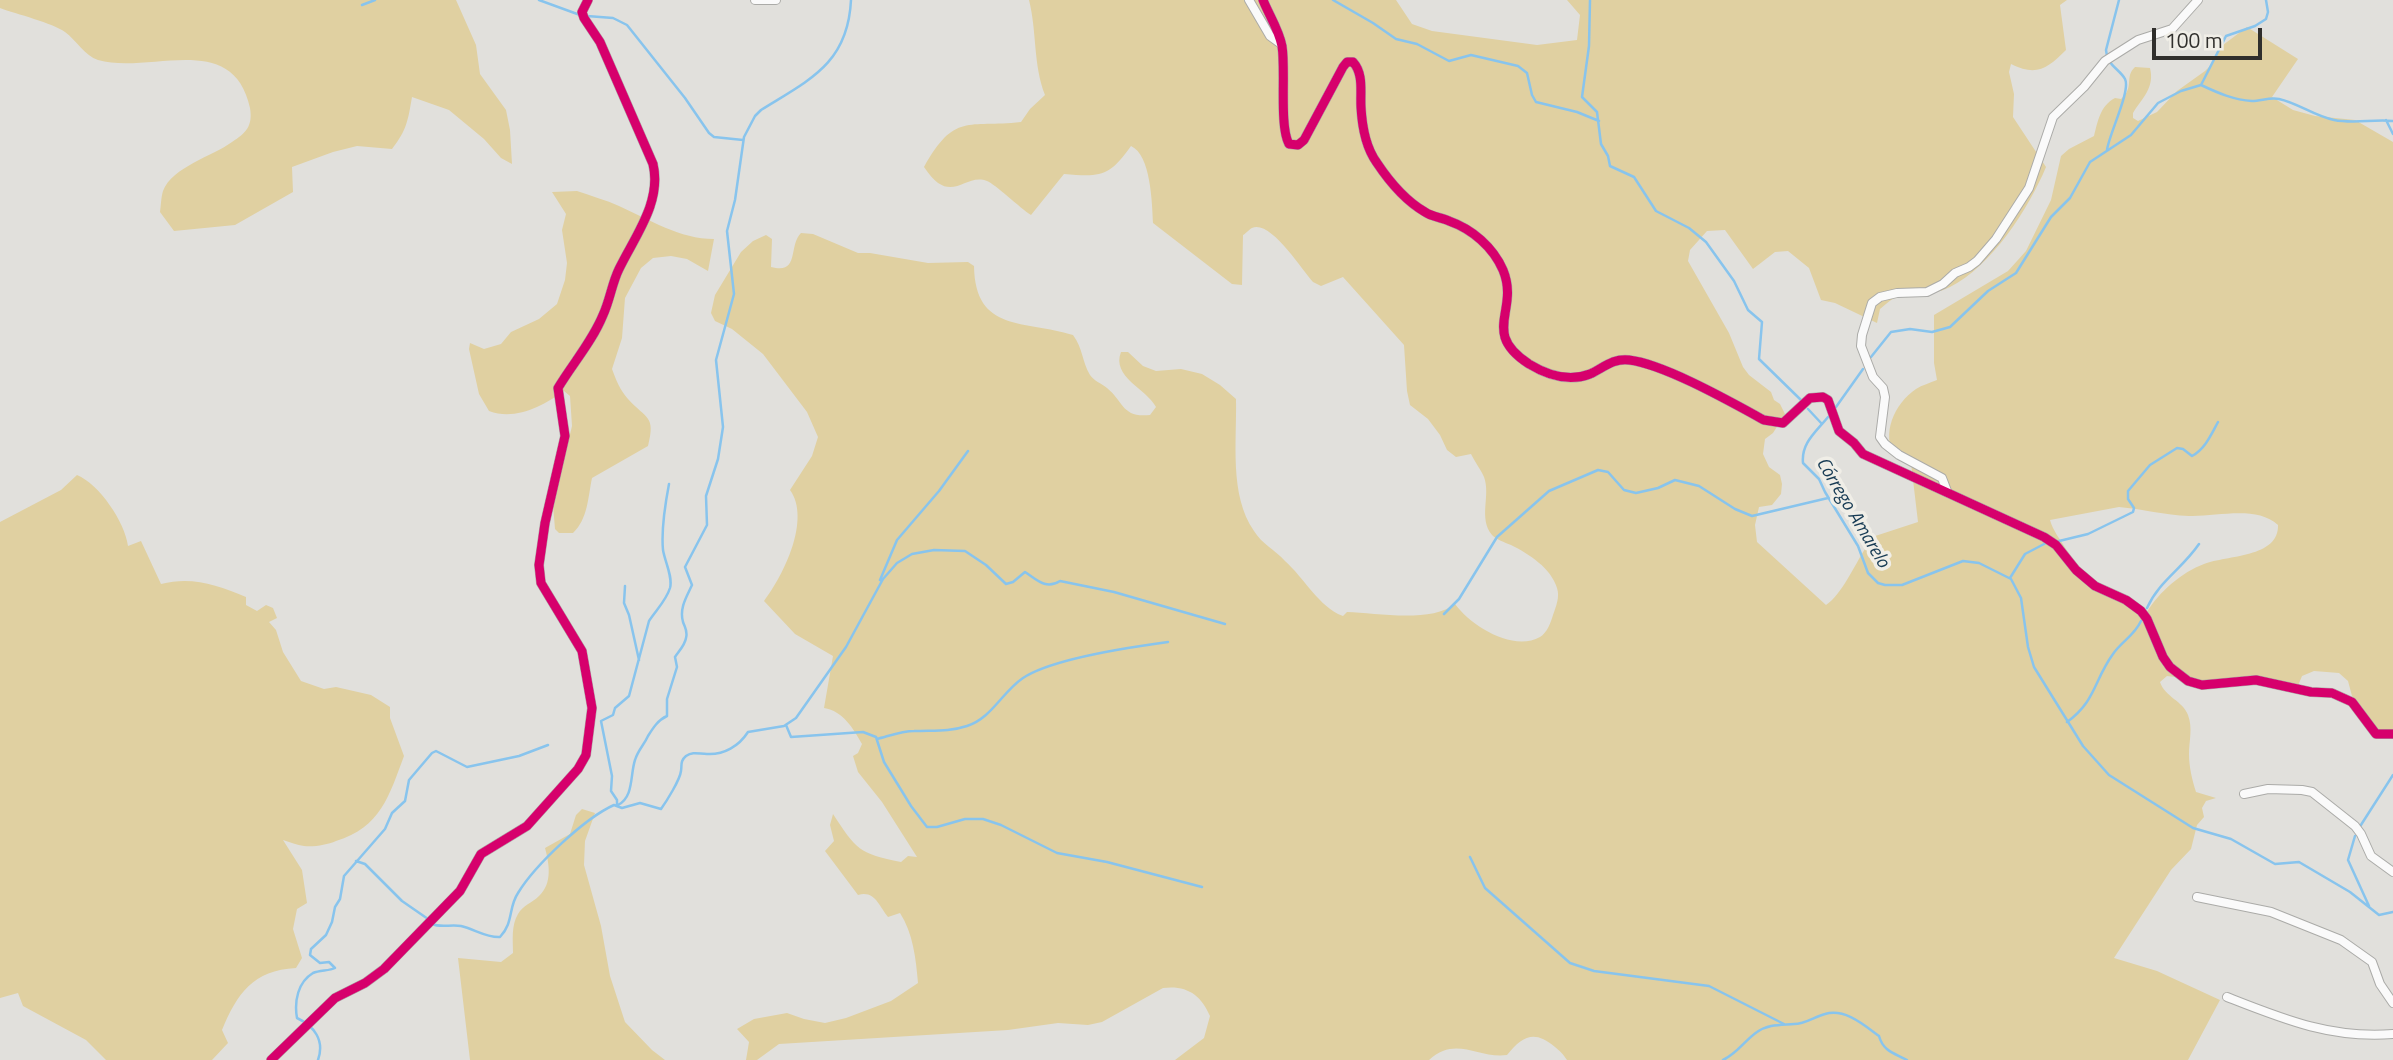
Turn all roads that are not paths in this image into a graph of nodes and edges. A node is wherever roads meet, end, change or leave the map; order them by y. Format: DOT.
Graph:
graph roads {
  1 [pos="588,0"];
  2 [pos="755,0"];
  3 [pos="776,0"];
  4 [pos="1249,0"];
  5 [pos="1262,0"];
  6 [pos="2197,0"];
  7 [pos="1281,44"];
  8 [pos="1947,491"];
  9 [pos="2393,734"];
  10 [pos="2244,794"];
  11 [pos="2393,872"];
  12 [pos="2197,897"];
  13 [pos="2227,997"];
  14 [pos="2393,1003"];
  15 [pos="2393,1034"];
  16 [pos="271,1060"];
  1 -- 16 [label="street"];
  2 -- 3 [label="street"];
  4 -- 7 [label="street"];
  5 -- 7 [label="street"];
  6 -- 8 [label="street"];
  7 -- 8 [label="street"];
  8 -- 9 [label="street"];
  10 -- 11 [label="street"];
  12 -- 14 [label="street"];
  13 -- 15 [label="street"];
}
